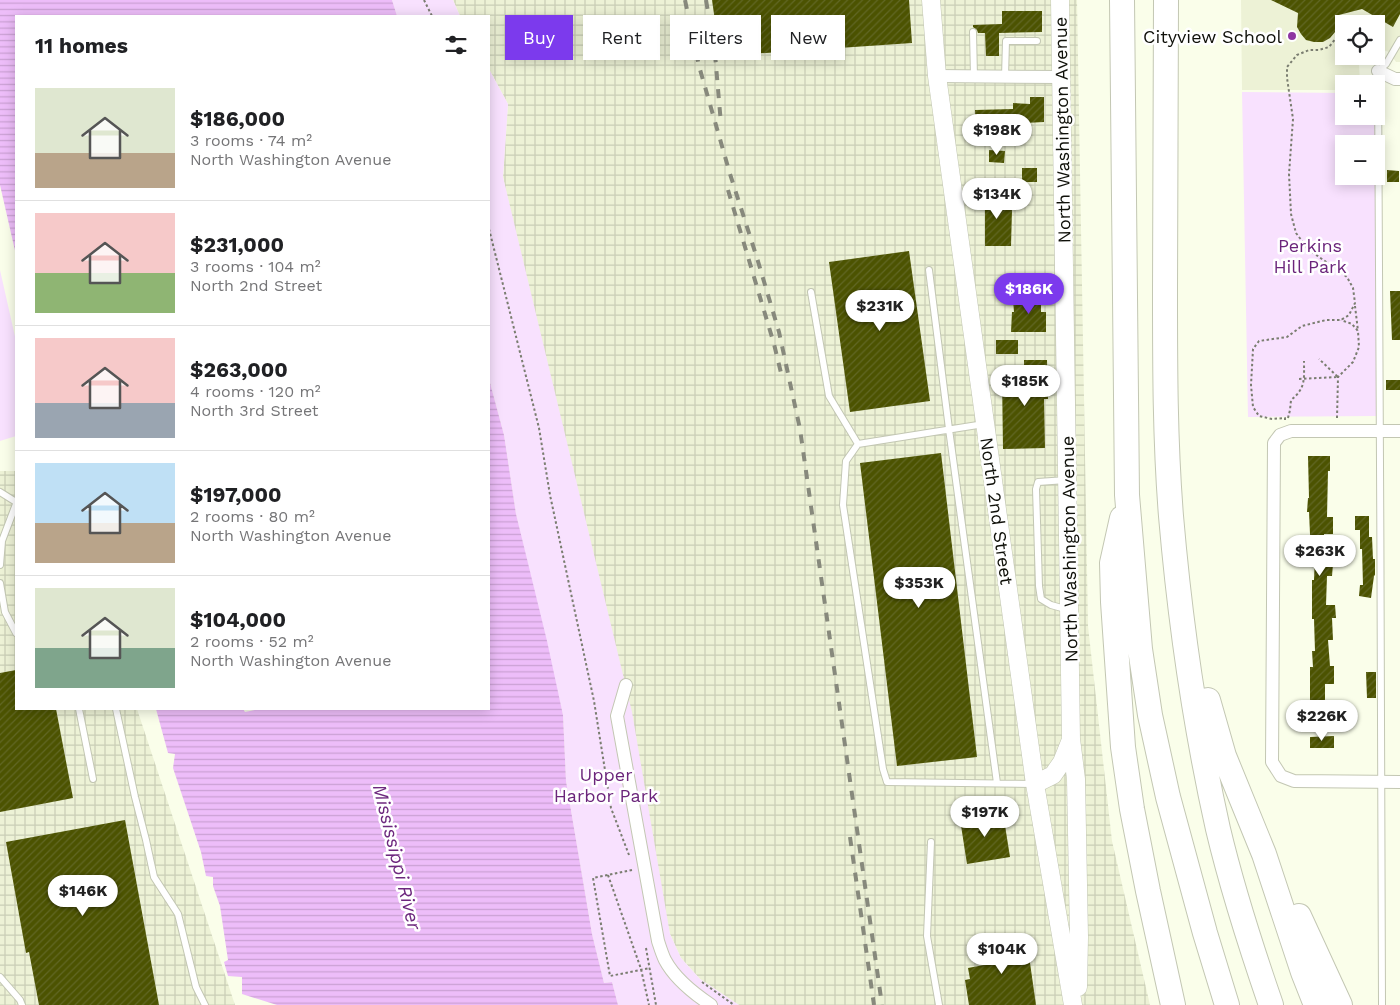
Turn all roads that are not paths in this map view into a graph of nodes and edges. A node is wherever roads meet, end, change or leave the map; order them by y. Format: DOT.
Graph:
graph roads {
  1 [pos="931,0"];
  2 [pos="1060,0"];
  3 [pos="1122,0"];
  4 [pos="1166,0"];
  5 [pos="973,32"];
  6 [pos="1400,40"];
  7 [pos="1037,41"];
  8 [pos="1378,71"];
  9 [pos="936,76"];
  10 [pos="974,76"];
  11 [pos="1005,76"];
  12 [pos="1060,77"];
  13 [pos="1400,78"];
  14 [pos="929,270"];
  15 [pos="811,292"];
  16 [pos="985,424"];
  17 [pos="949,430"];
  18 [pos="1400,431"];
  19 [pos="1381,432"];
  20 [pos="1166,442"];
  21 [pos="858,444"];
  22 [pos="1068,480"];
  23 [pos="0,492"];
  24 [pos="1127,495"];
  25 [pos="15,502"];
  26 [pos="15,506"];
  27 [pos="0,564"];
  28 [pos="0,583"];
  29 [pos="1070,610"];
  30 [pos="15,631"];
  31 [pos="626,684"];
  32 [pos="80,710"];
  33 [pos="116,710"];
  34 [pos="1071,739"];
  35 [pos="93,779"];
  36 [pos="1381,782"];
  37 [pos="1400,782"];
  38 [pos="997,783"];
  39 [pos="1035,784"];
  40 [pos="931,842"];
  41 [pos="1264,854"];
  42 [pos="0,977"];
  43 [pos="22,1005"];
  44 [pos="205,1005"];
  45 [pos="711,1005"];
  46 [pos="939,1005"];
  47 [pos="1073,1005"];
  48 [pos="1078,1005"];
  49 [pos="1174,1005"];
  50 [pos="1228,1005"];
  51 [pos="1271,1005"];
  52 [pos="1316,1005"];
  53 [pos="1340,1005"];
  54 [pos="1382,1005"];
  1 -- 9 [label="street, North 2nd Street"];
  2 -- 12 [label="street, North Washington Avenue"];
  3 -- 24 [label="highway"];
  4 -- 20 [label="highway"];
  5 -- 10 [label="lane"];
  6 -- 8 [label="lane"];
  7 -- 11 [label="lane"];
  8 -- 13 [label="street"];
  8 -- 19 [label="lane"];
  9 -- 10 [label="street"];
  9 -- 16 [label="street, North 2nd Street"];
  10 -- 11 [label="street"];
  11 -- 12 [label="street"];
  12 -- 22 [label="street, North Washington Avenue"];
  14 -- 17 [label="lane"];
  15 -- 21 [label="lane"];
  16 -- 17 [label="lane"];
  16 -- 39 [label="street, North 2nd Street"];
  17 -- 21 [label="lane"];
  17 -- 38 [label="lane"];
  18 -- 19 [label="street"];
  19 -- 36 [label="lane"];
  19 -- 36 [label="street"];
  20 -- 41 [label="highway"];
  20 -- 51 [label="highway"];
  21 -- 38 [label="lane"];
  22 -- 29 [label="street, North Washington Avenue"];
  22 -- 29 [label="lane"];
  23 -- 25 [label="lane"];
  24 -- 49 [label="highway"];
  24 -- 50 [label="highway"];
  26 -- 27 [label="lane"];
  28 -- 30 [label="lane"];
  29 -- 34 [label="street, North Washington Avenue"];
  31 -- 45 [label="street"];
  32 -- 35 [label="lane"];
  33 -- 44 [label="lane"];
  34 -- 39 [label="street, North Washington Avenue"];
  34 -- 48 [label="street, North Washington Avenue"];
  36 -- 37 [label="street"];
  36 -- 54 [label="lane"];
  38 -- 39 [label="lane"];
  39 -- 47 [label="street"];
  40 -- 46 [label="lane"];
  41 -- 52 [label="highway"];
  41 -- 53 [label="highway"];
  42 -- 43 [label="lane"];
}
